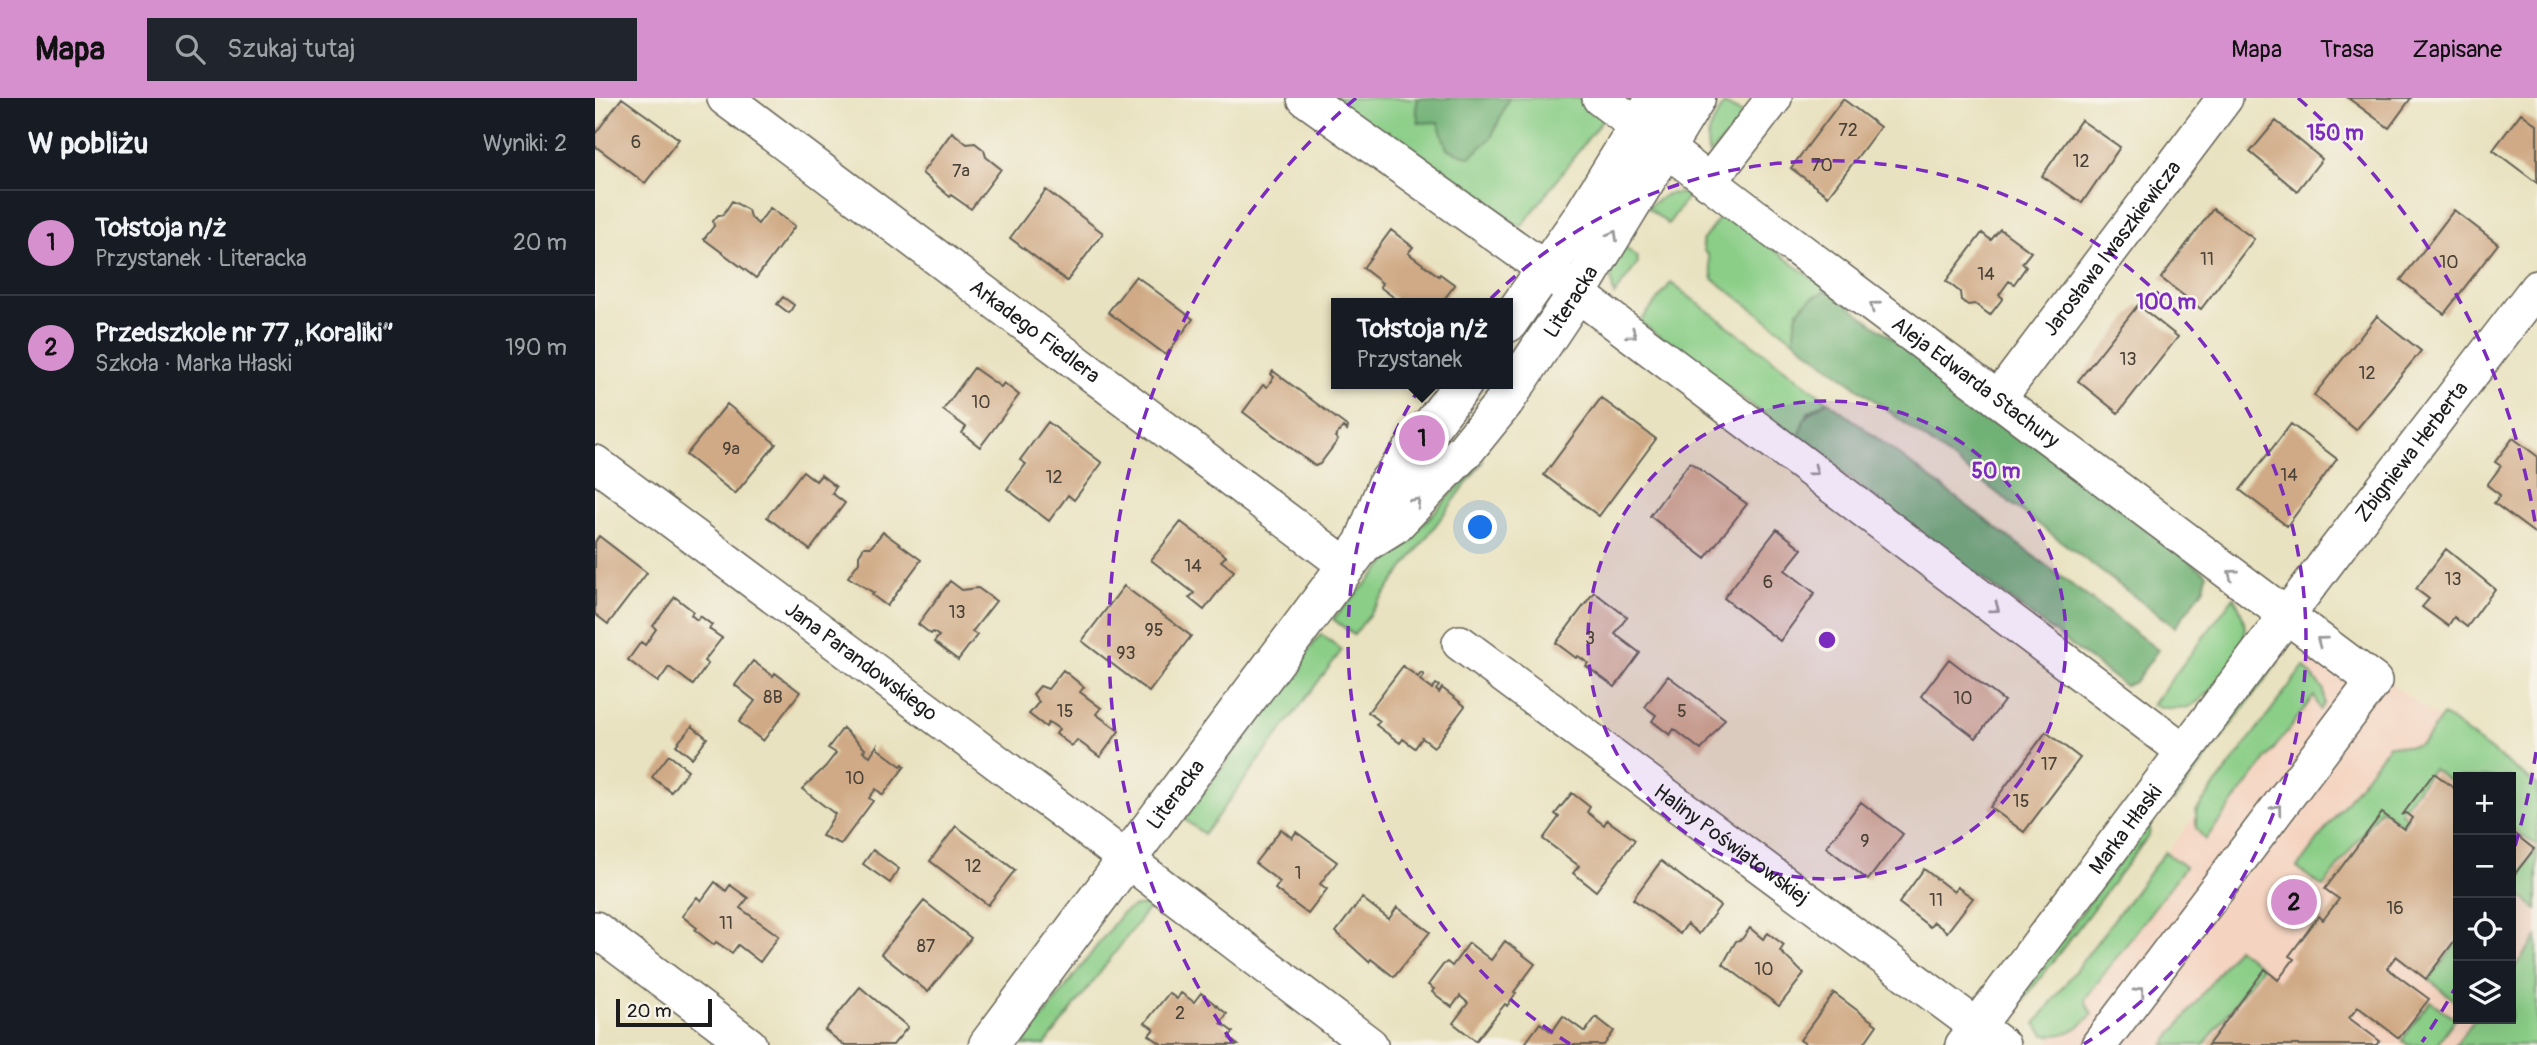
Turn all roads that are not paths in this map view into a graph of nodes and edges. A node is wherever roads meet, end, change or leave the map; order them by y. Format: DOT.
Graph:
graph roads {
  1 [pos="725,98"];
  2 [pos="1305,98"];
  3 [pos="1696,98"];
  4 [pos="1774,98"];
  5 [pos="2225,98"];
  6 [pos="1636,115"];
  7 [pos="1709,182"];
  8 [pos="1546,270"];
  9 [pos="2537,288"];
  10 [pos="1577,293"];
  11 [pos="1513,316"];
  12 [pos="1459,389"];
  13 [pos="1998,399"];
  14 [pos="595,463"];
  15 [pos="1355,555"];
  16 [pos="2287,615"];
  17 [pos="1460,643"];
  18 [pos="2184,751"];
  19 [pos="1127,860"];
  20 [pos="595,929"];
  21 [pos="1980,1039"];
  22 [pos="749,1045"];
  23 [pos="988,1045"];
  24 [pos="1370,1045"];
  25 [pos="2099,1045"];
  1 -- 15 [label="street, Arkadego Fiedlera"];
  2 -- 8 [label="street"];
  3 -- 6 [label="street, Literacka"];
  4 -- 7 [label="street"];
  5 -- 13 [label="street, Jarosława Iwaszkiewicza"];
  6 -- 7 [label="street, Aleja Edwarda Stachury"];
  6 -- 8 [label="street, Literacka"];
  10 -- 6 [label="street, Literacka, one-way"];
  13 -- 7 [label="street, Aleja Edwarda Stachury, one-way"];
  8 -- 10 [label="street"];
  8 -- 11 [label="street, Literacka"];
  9 -- 16 [label="street, Zbigniewa Herberta"];
  15 -- 10 [label="street, Literacka, one-way"];
  10 -- 18 [label="street, one-way"];
  12 -- 15 [label="street, Literacka"];
  16 -- 13 [label="street, Aleja Edwarda Stachury, one-way"];
  14 -- 19 [label="street, Jana Parandowskiego"];
  15 -- 19 [label="street, Literacka"];
  16 -- 18 [label="street, Marka Hłaski"];
  25 -- 16 [label="street, Aleja Edwarda Stachury, one-way"];
  17 -- 21 [label="street, Haliny Poświatowskiej"];
  18 -- 21 [label="street, Marka Hłaski"];
  19 -- 23 [label="street, Literacka"];
  19 -- 24 [label="street, Jana Parandowskiego"];
  20 -- 22 [label="street"];
}
